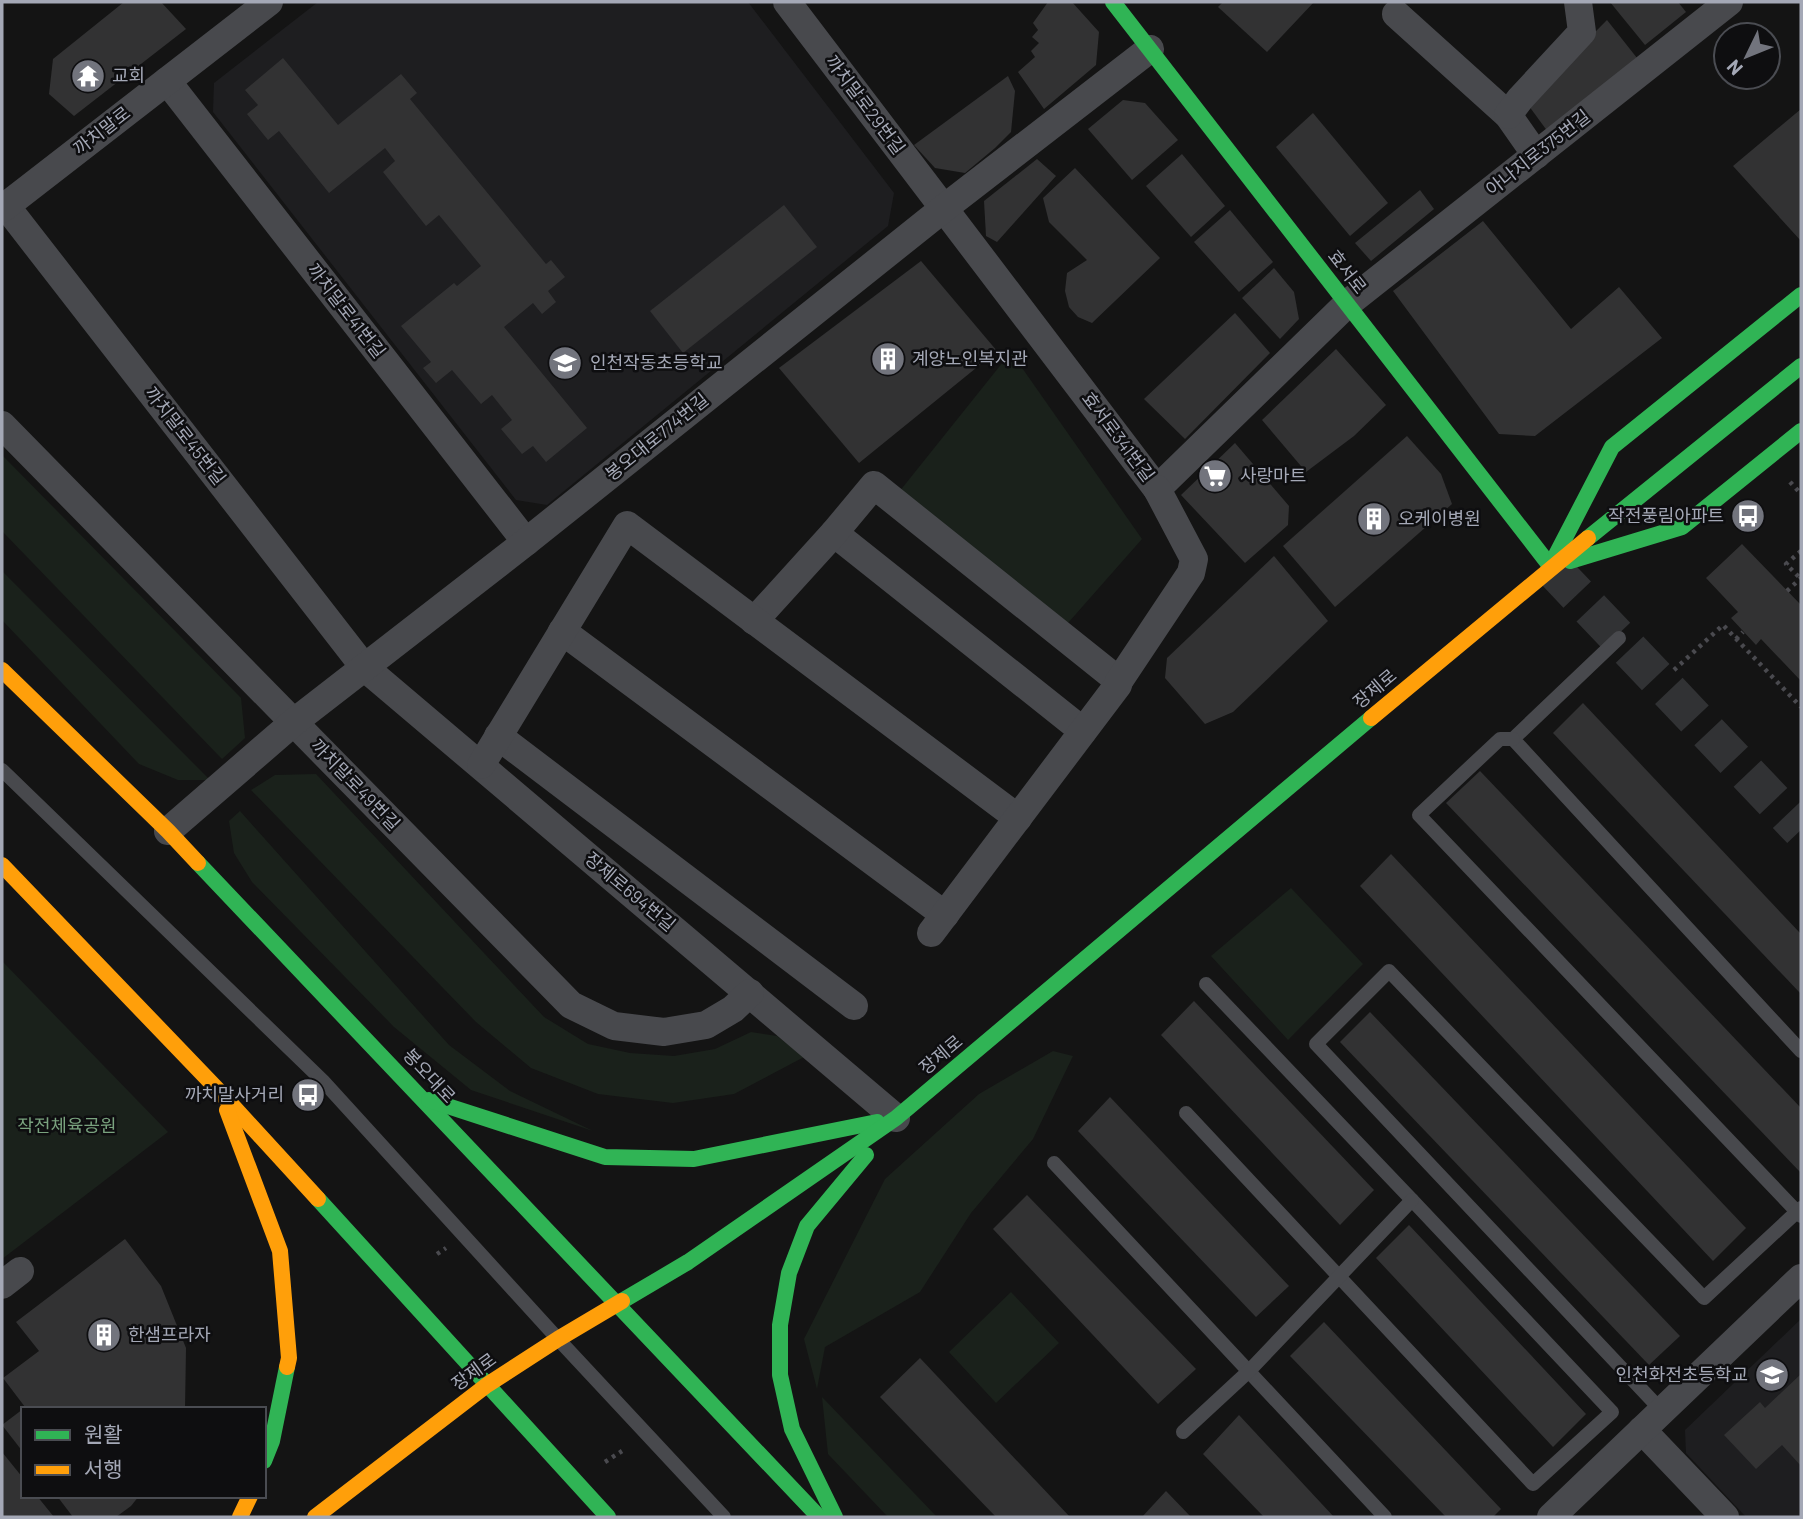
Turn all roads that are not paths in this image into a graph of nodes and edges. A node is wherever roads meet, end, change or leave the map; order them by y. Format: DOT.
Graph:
graph roads {
  1 [pos="269,2"];
  2 [pos="787,2"];
  3 [pos="1113,2"];
  4 [pos="1578,2"];
  5 [pos="1729,2"];
  6 [pos="1396,14"];
  7 [pos="1150,49"];
  8 [pos="167,81"];
  9 [pos="1508,115"];
  10 [pos="1536,155"];
  11 [pos="4,208"];
  12 [pos="943,209"];
  13 [pos="1801,295"];
  14 [pos="1347,304"];
  15 [pos="1801,366"];
  16 [pos="2,425"];
  17 [pos="1801,431"];
  18 [pos="1157,488"];
  19 [pos="834,533"];
  20 [pos="526,542"];
  21 [pos="1551,566"];
  22 [pos="754,621"];
  23 [pos="562,631"];
  24 [pos="1619,638"];
  25 [pos="364,667"];
  26 [pos="2,670"];
  27 [pos="1119,681"];
  28 [pos="294,722"];
  29 [pos="1083,731"];
  30 [pos="498,736"];
  31 [pos="1513,740"];
  32 [pos="481,765"];
  33 [pos="2,770"];
  34 [pos="1018,818"];
  35 [pos="168,831"];
  36 [pos="2,866"];
  37 [pos="1206,984"];
  38 [pos="750,993"];
  39 [pos="854,1006"];
  40 [pos="1801,1051"];
  41 [pos="220,1092"];
  42 [pos="422,1097"];
  43 [pos="1186,1113"];
  44 [pos="896,1118"];
  45 [pos="1054,1163"];
  46 [pos="1412,1200"];
  47 [pos="1800,1212"];
  48 [pos="1339,1276"];
  49 [pos="1801,1278"];
  50 [pos="616,1304"];
  51 [pos="558,1339"];
  52 [pos="1249,1371"];
  53 [pos="487,1385"];
  54 [pos="1662,1410"];
  55 [pos="1642,1430"];
  56 [pos="1183,1432"];
  57 [pos="266,1456"];
  58 [pos="249,1498"];
  59 [pos="240,1517"];
  60 [pos="316,1517"];
  61 [pos="608,1517"];
  62 [pos="724,1517"];
  63 [pos="819,1517"];
  64 [pos="835,1517"];
  65 [pos="1385,1517"];
  66 [pos="1551,1517"];
  67 [pos="1725,1517"];
  1 -- 8 [label="street, 까치말로"];
  2 -- 12 [label="street, 까치말로29번길"];
  3 -- 7 [label="main road, 효서로"];
  4 -- 9 [label="street"];
  5 -- 10 [label="street, 아나지로375번길"];
  6 -- 9 [label="street"];
  7 -- 12 [label="street, 봉오대로774번길"];
  7 -- 14 [label="main road, 효서로"];
  8 -- 11 [label="street, 까치말로"];
  8 -- 20 [label="street, 까치말로41번길"];
  9 -- 10 [label="street"];
  10 -- 14 [label="street, 아나지로375번길"];
  11 -- 25 [label="street, 까치말로45번길"];
  12 -- 18 [label="street, 효서로341번길"];
  12 -- 20 [label="street, 봉오대로774번길"];
  13 -- 21 [label="main road, 장제로"];
  14 -- 18 [label="street, 효서로341번길"];
  14 -- 21 [label="main road, 효서로"];
  15 -- 21 [label="main road, 장제로"];
  16 -- 28 [label="street, 까치말로49번길"];
  17 -- 21 [label="main road, 장제로"];
  18 -- 27 [label="street"];
  19 -- 22 [label="street"];
  19 -- 27 [label="street"];
  19 -- 29 [label="street"];
  20 -- 25 [label="street, 봉오대로774번길"];
  21 -- 44 [label="main road, 장제로"];
  22 -- 23 [label="street"];
  22 -- 34 [label="street"];
  23 -- 30 [label="street"];
  23 -- 34 [label="street"];
  24 -- 31 [label="lane"];
  25 -- 28 [label="street, 봉오대로774번길"];
  25 -- 32 [label="street, 장제로694번길"];
  26 -- 35 [label="main road, 봉오대로"];
  27 -- 29 [label="street"];
  28 -- 35 [label="street, 봉오대로774번길"];
  28 -- 38 [label="street, 까치말로49번길"];
  29 -- 34 [label="street"];
  30 -- 32 [label="street"];
  30 -- 39 [label="street"];
  31 -- 40 [label="lane"];
  31 -- 47 [label="lane"];
  32 -- 38 [label="street, 장제로694번길"];
  33 -- 51 [label="lane"];
  35 -- 42 [label="main road, 봉오대로"];
  36 -- 41 [label="main road"];
  37 -- 46 [label="lane"];
  38 -- 44 [label="street, 장제로694번길"];
  41 -- 53 [label="main road"];
  41 -- 57 [label="main road"];
  42 -- 44 [label="main road"];
  42 -- 50 [label="main road, 봉오대로"];
  43 -- 48 [label="lane"];
  44 -- 50 [label="main road, 장제로"];
  44 -- 64 [label="main road"];
  45 -- 52 [label="lane"];
  46 -- 48 [label="lane"];
  46 -- 48 [label="lane"];
  47 -- 54 [label="lane"];
  48 -- 52 [label="lane"];
  49 -- 54 [label="street"];
  50 -- 51 [label="main road, 장제로"];
  50 -- 63 [label="main road, 봉오대로"];
  51 -- 53 [label="main road, 장제로"];
  51 -- 62 [label="lane"];
  52 -- 56 [label="lane"];
  52 -- 65 [label="lane"];
  53 -- 60 [label="main road, 장제로"];
  53 -- 61 [label="main road"];
  54 -- 55 [label="street"];
  55 -- 66 [label="street"];
  55 -- 67 [label="street"];
  58 -- 59 [label="main road"];
}
